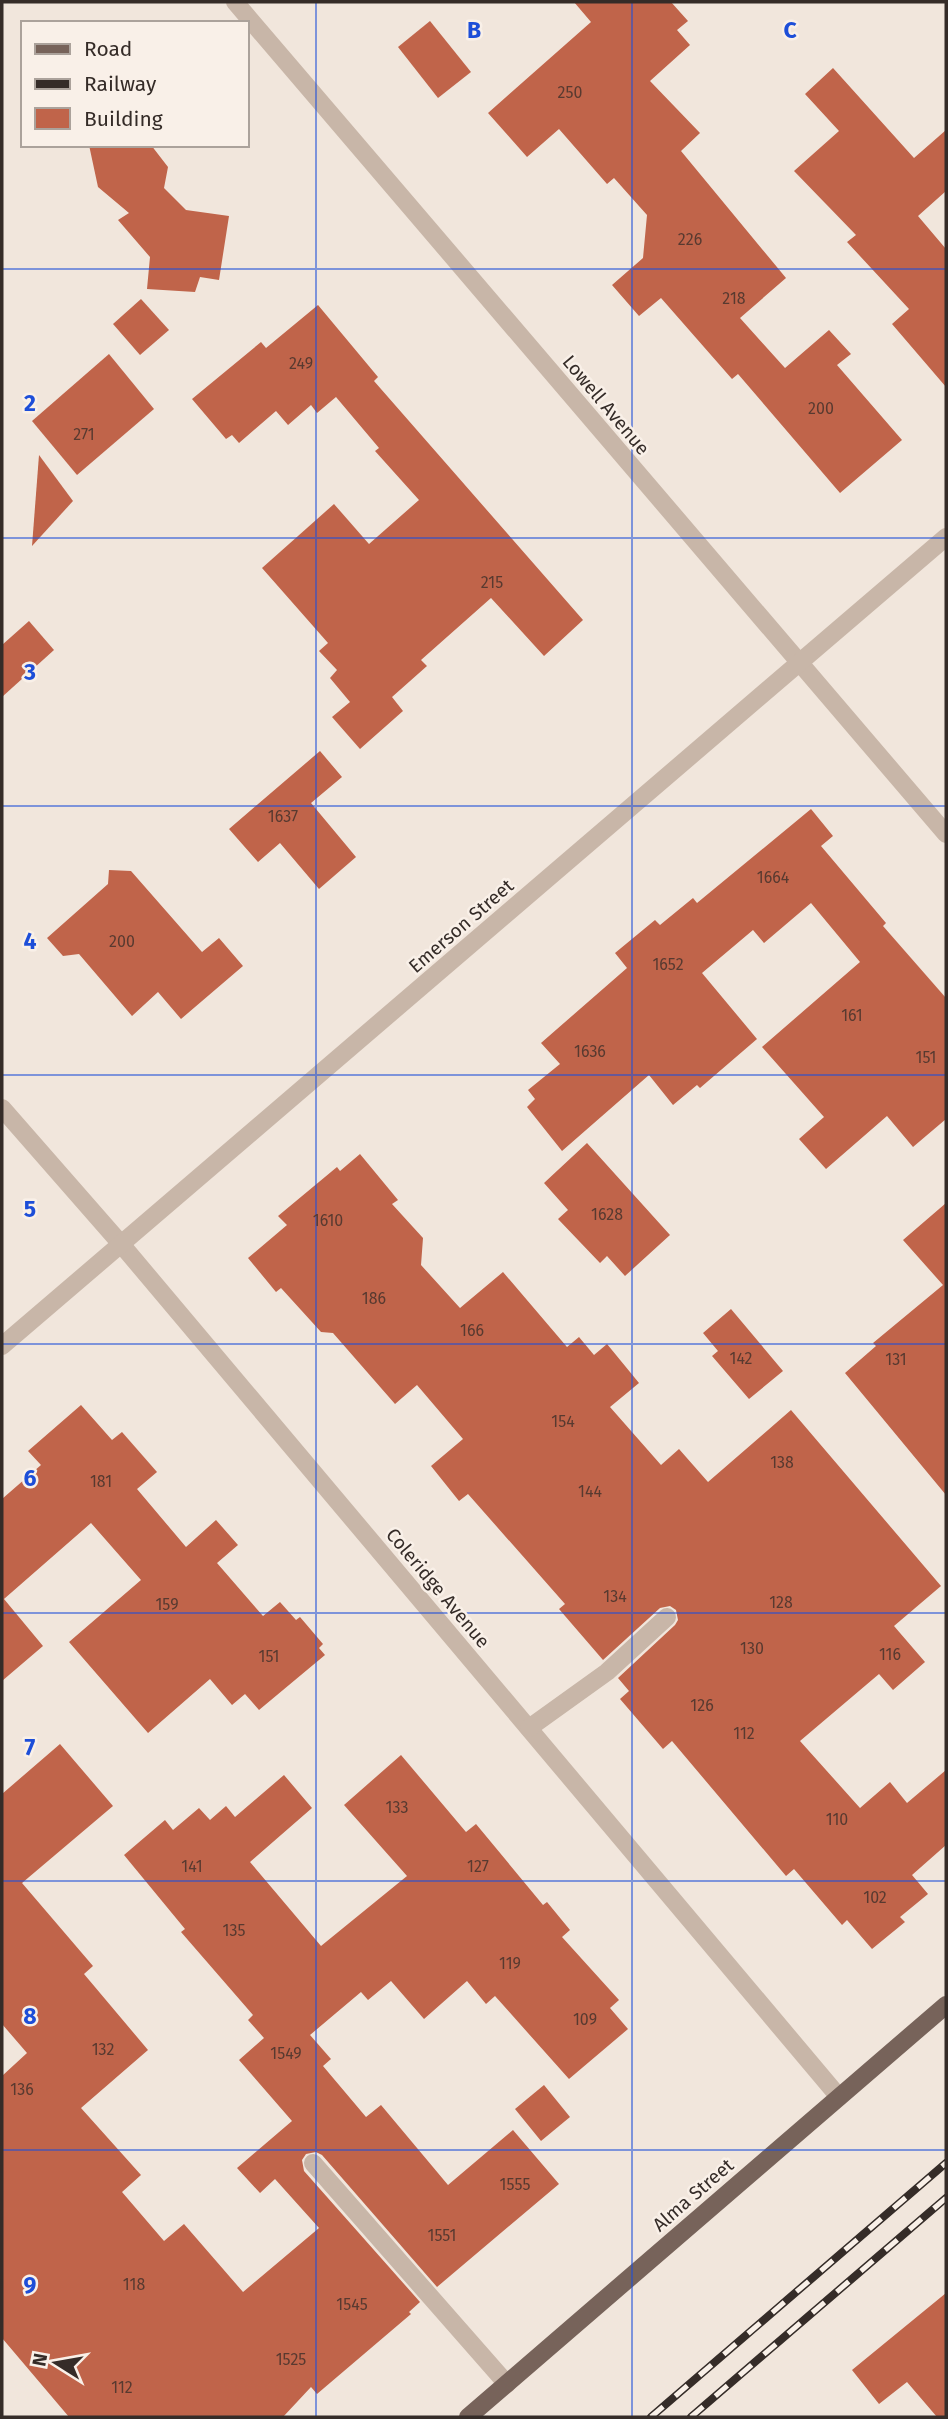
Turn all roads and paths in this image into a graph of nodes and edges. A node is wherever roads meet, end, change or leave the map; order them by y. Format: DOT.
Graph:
graph roads {
  1 [pos="234,2"];
  2 [pos="946,537"];
  3 [pos="800,664"];
  4 [pos="946,834"];
  5 [pos="2,1108"];
  6 [pos="121,1244"];
  7 [pos="2,1346"];
  8 [pos="667,1617"];
  9 [pos="529,1728"];
  10 [pos="946,2005"];
  11 [pos="839,2097"];
  12 [pos="313,2163"];
  13 [pos="507,2384"];
  14 [pos="468,2417"];
  1 -- 3 [label="street, Lowell Avenue"];
  2 -- 3 [label="street, Emerson Street"];
  3 -- 4 [label="street, Lowell Avenue"];
  3 -- 6 [label="street, Emerson Street"];
  5 -- 6 [label="street, Coleridge Avenue"];
  6 -- 7 [label="street, Emerson Street"];
  6 -- 9 [label="street, Coleridge Avenue"];
  8 -- 9 [label="street"];
  9 -- 11 [label="street, Coleridge Avenue"];
  10 -- 11 [label="main road, Alma Street"];
  11 -- 13 [label="main road, Alma Street"];
  12 -- 13 [label="street"];
  13 -- 14 [label="main road, Alma Street"];
}
